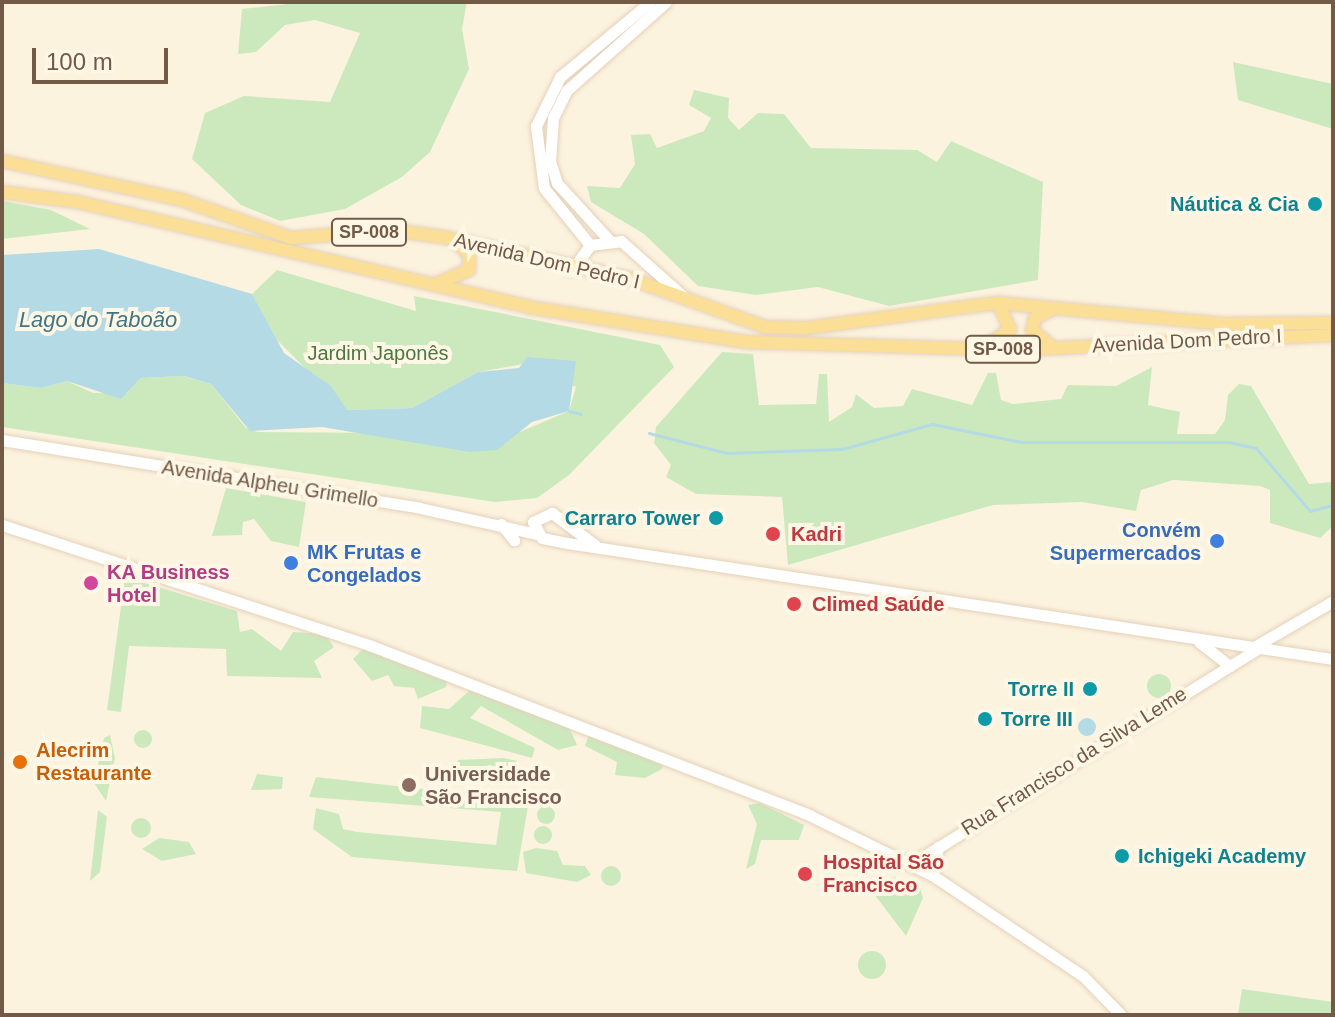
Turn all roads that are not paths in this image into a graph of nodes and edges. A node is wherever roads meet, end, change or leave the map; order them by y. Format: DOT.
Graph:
graph roads {
  1 [pos="650,2"];
  2 [pos="666,2"];
  3 [pos="2,161"];
  4 [pos="2,192"];
  5 [pos="448,238"];
  6 [pos="609,240"];
  7 [pos="590,245"];
  8 [pos="572,270"];
  9 [pos="431,283"];
  10 [pos="998,303"];
  11 [pos="694,306"];
  12 [pos="1058,307"];
  13 [pos="1333,323"];
  14 [pos="1333,335"];
  15 [pos="984,347"];
  16 [pos="1055,348"];
  17 [pos="2,440"];
  18 [pos="501,523"];
  19 [pos="560,523"];
  20 [pos="2,525"];
  21 [pos="536,534"];
  22 [pos="550,539"];
  23 [pos="514,540"];
  24 [pos="595,545"];
  25 [pos="1333,601"];
  26 [pos="1284,633"];
  27 [pos="1222,640"];
  28 [pos="1198,641"];
  29 [pos="1239,642"];
  30 [pos="1257,648"];
  31 [pos="1287,651"];
  32 [pos="1216,654"];
  33 [pos="1242,657"];
  34 [pos="1333,659"];
  35 [pos="1230,666"];
  36 [pos="1209,674"];
  37 [pos="938,847"];
  38 [pos="910,865"];
  39 [pos="932,875"];
  40 [pos="1121,1015"];
  1 -- 7 [label="street"];
  2 -- 6 [label="street"];
  3 -- 5 [label="main road, Avenida Dom Pedro I / SP-008"];
  4 -- 9 [label="main road, Avenida Dom Pedro I / SP-008"];
  5 -- 8 [label="main road, Avenida Dom Pedro I / SP-008"];
  5 -- 9 [label="main road"];
  6 -- 7 [label="street"];
  6 -- 11 [label="street"];
  7 -- 8 [label="street"];
  8 -- 11 [label="main road, Avenida Dom Pedro I / SP-008"];
  9 -- 15 [label="main road, Avenida Dom Pedro I / SP-008"];
  10 -- 11 [label="main road, Avenida Dom Pedro I / SP-008"];
  10 -- 12 [label="main road, Avenida Dom Pedro I / SP-008"];
  10 -- 15 [label="main road"];
  12 -- 13 [label="main road, Avenida Dom Pedro I / SP-008"];
  12 -- 16 [label="main road"];
  14 -- 16 [label="main road, Avenida Dom Pedro I / SP-008"];
  15 -- 16 [label="main road, Avenida Dom Pedro I / SP-008"];
  17 -- 18 [label="street, Avenida Alpheu Grimello"];
  18 -- 21 [label="street, Avenida Alpheu Grimello"];
  18 -- 23 [label="street"];
  19 -- 21 [label="street"];
  19 -- 22 [label="street"];
  19 -- 24 [label="street"];
  20 -- 38 [label="street"];
  21 -- 22 [label="street, Avenida Alpheu Grimello"];
  22 -- 24 [label="street, Avenida Alpheu Grimello"];
  24 -- 28 [label="street, Avenida Alpheu Grimello"];
  25 -- 26 [label="street"];
  26 -- 30 [label="street"];
  26 -- 31 [label="street"];
  27 -- 28 [label="street, Avenida Alpheu Grimello"];
  27 -- 29 [label="street"];
  27 -- 32 [label="street"];
  28 -- 32 [label="street"];
  29 -- 30 [label="street"];
  29 -- 33 [label="street"];
  30 -- 31 [label="street"];
  30 -- 33 [label="street"];
  31 -- 34 [label="street"];
  32 -- 35 [label="street"];
  32 -- 36 [label="street"];
  33 -- 35 [label="street"];
  35 -- 36 [label="street, Rua Francisco da Silva Leme"];
  36 -- 37 [label="street, Rua Francisco da Silva Leme"];
  37 -- 38 [label="street, Rua Francisco da Silva Leme"];
  37 -- 39 [label="street, Rua Francisco da Silva Leme"];
  38 -- 39 [label="street"];
  39 -- 40 [label="street"];
}
